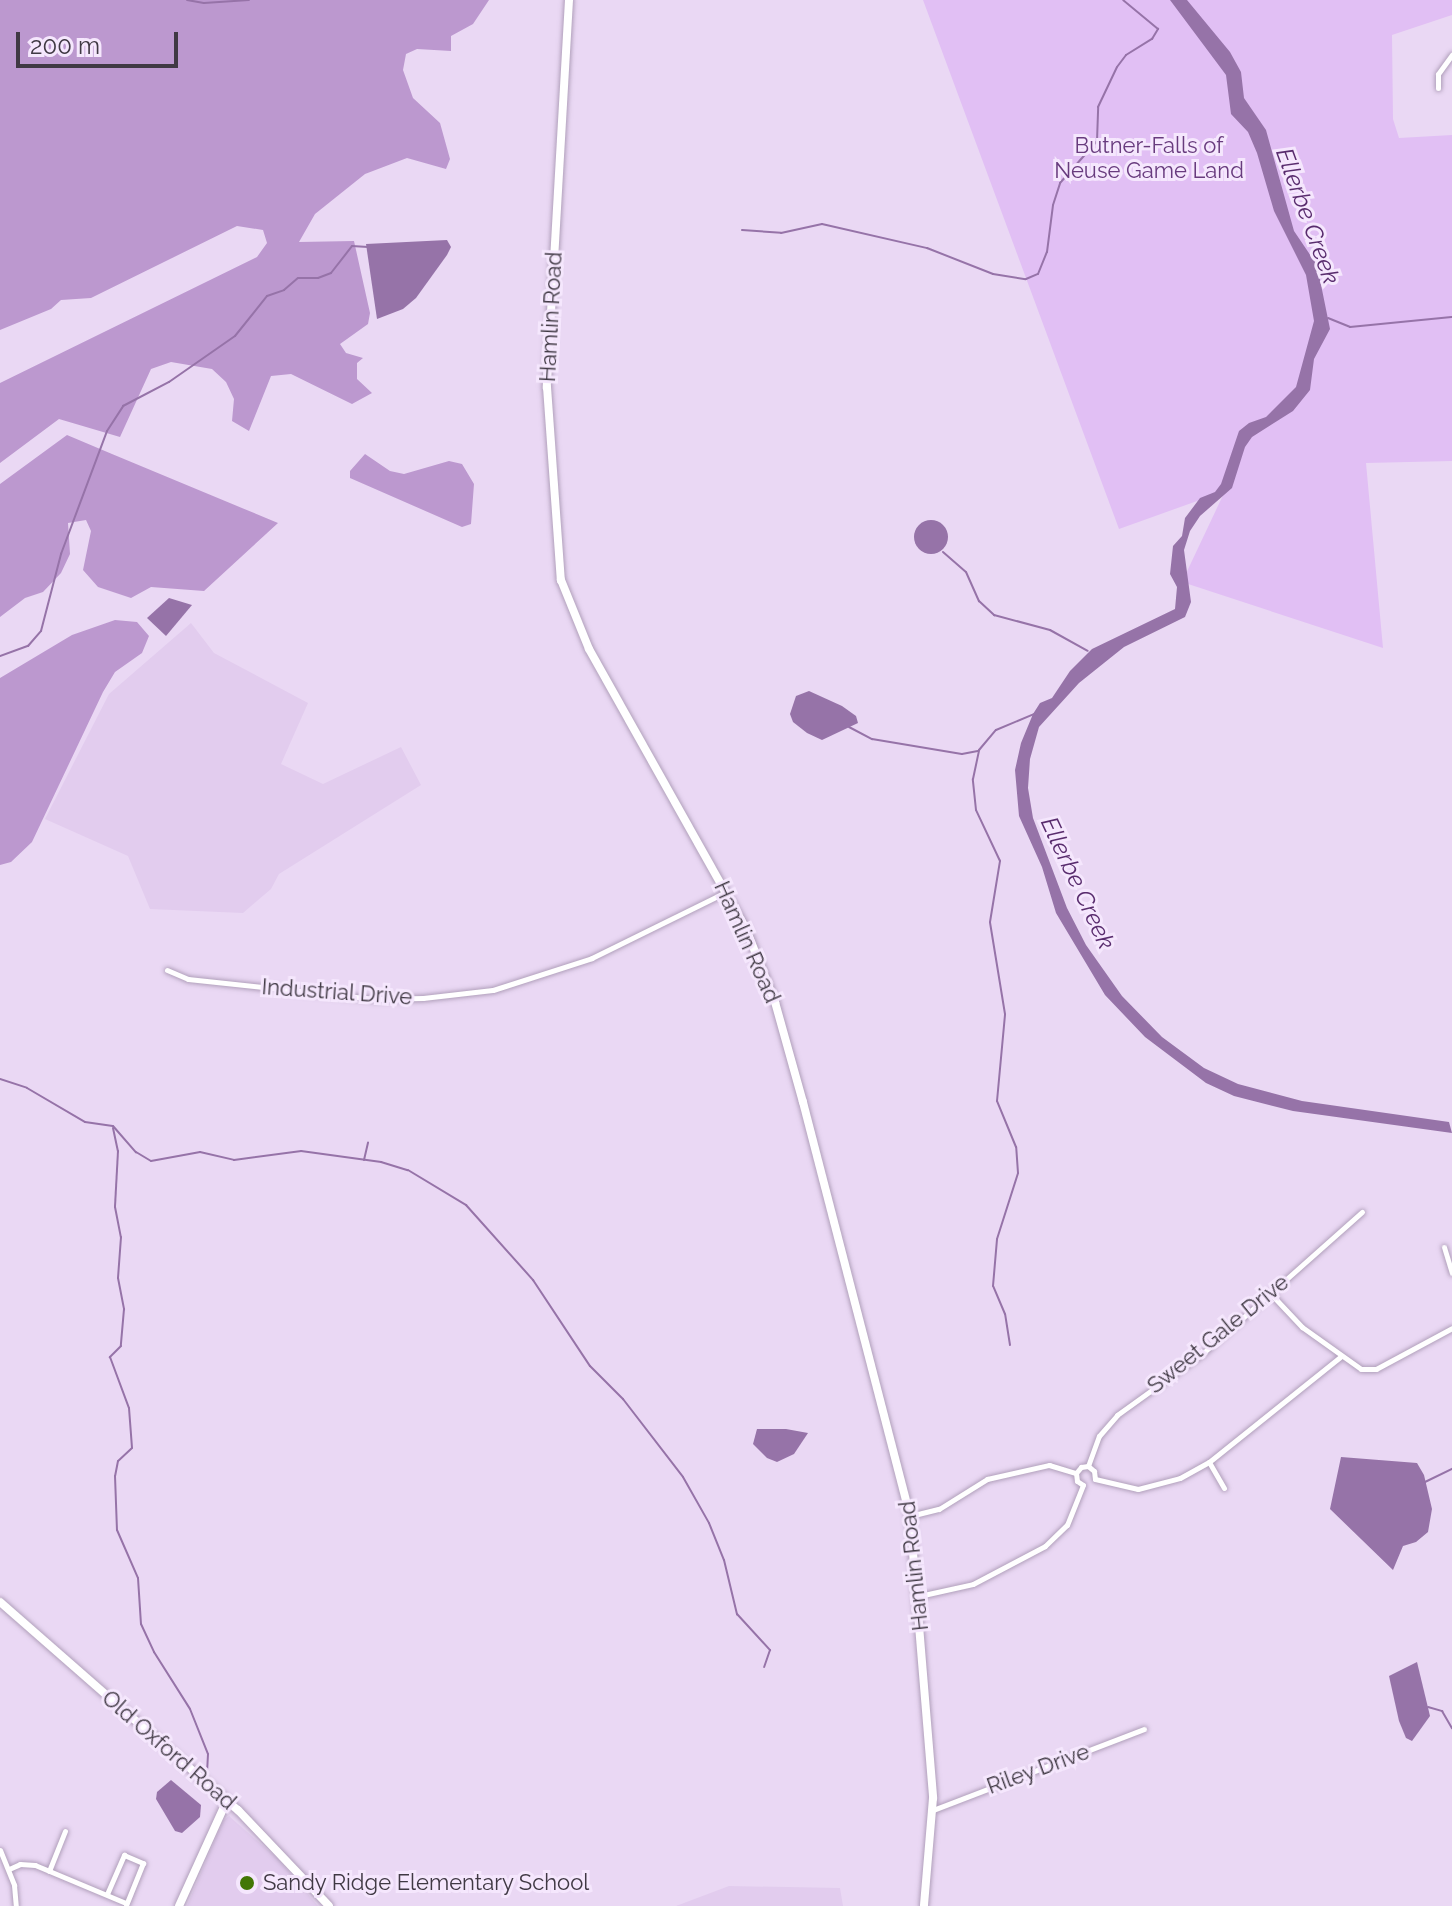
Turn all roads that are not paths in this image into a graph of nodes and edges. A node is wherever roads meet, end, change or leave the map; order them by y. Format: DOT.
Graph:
graph roads {
  1 [pos="569,0"];
  2 [pos="1452,55"];
  3 [pos="1438,88"];
  4 [pos="727,892"];
  5 [pos="167,970"];
  6 [pos="1362,1212"];
  7 [pos="1444,1247"];
  8 [pos="1452,1273"];
  9 [pos="1270,1293"];
  10 [pos="1452,1328"];
  11 [pos="1340,1357"];
  12 [pos="1209,1462"];
  13 [pos="1088,1466"];
  14 [pos="1076,1473"];
  15 [pos="1095,1479"];
  16 [pos="1083,1485"];
  17 [pos="1224,1488"];
  18 [pos="910,1516"];
  19 [pos="919,1596"];
  20 [pos="0,1602"];
  21 [pos="1144,1729"];
  22 [pos="227,1800"];
  23 [pos="933,1810"];
  24 [pos="65,1831"];
  25 [pos="0,1850"];
  26 [pos="9,1869"];
  27 [pos="49,1871"];
  28 [pos="107,1894"];
  29 [pos="126,1904"];
  30 [pos="16,1906"];
  31 [pos="179,1906"];
  32 [pos="329,1906"];
  33 [pos="924,1906"];
  1 -- 4 [label="street, Hamlin Road"];
  2 -- 3 [label="street"];
  4 -- 5 [label="street, Industrial Drive"];
  4 -- 18 [label="street, Hamlin Road"];
  6 -- 9 [label="street, Sweet Gale Drive"];
  7 -- 8 [label="street"];
  9 -- 11 [label="street"];
  9 -- 13 [label="street, Sweet Gale Drive"];
  10 -- 11 [label="street"];
  11 -- 12 [label="street"];
  12 -- 15 [label="street"];
  12 -- 17 [label="street"];
  13 -- 14 [label="street"];
  13 -- 15 [label="street"];
  14 -- 16 [label="street"];
  14 -- 18 [label="street"];
  15 -- 16 [label="street"];
  16 -- 19 [label="street"];
  18 -- 19 [label="street, Hamlin Road"];
  19 -- 23 [label="street, Hamlin Road"];
  20 -- 22 [label="street, Old Oxford Road"];
  21 -- 23 [label="street, Riley Drive"];
  22 -- 31 [label="street"];
  22 -- 32 [label="street, Old Oxford Road"];
  23 -- 33 [label="street, Hamlin Road"];
  24 -- 27 [label="street"];
  25 -- 26 [label="street"];
  26 -- 27 [label="street"];
  26 -- 30 [label="street"];
  27 -- 28 [label="street"];
  28 -- 29 [label="street"];
  28 -- 29 [label="street"];
}
